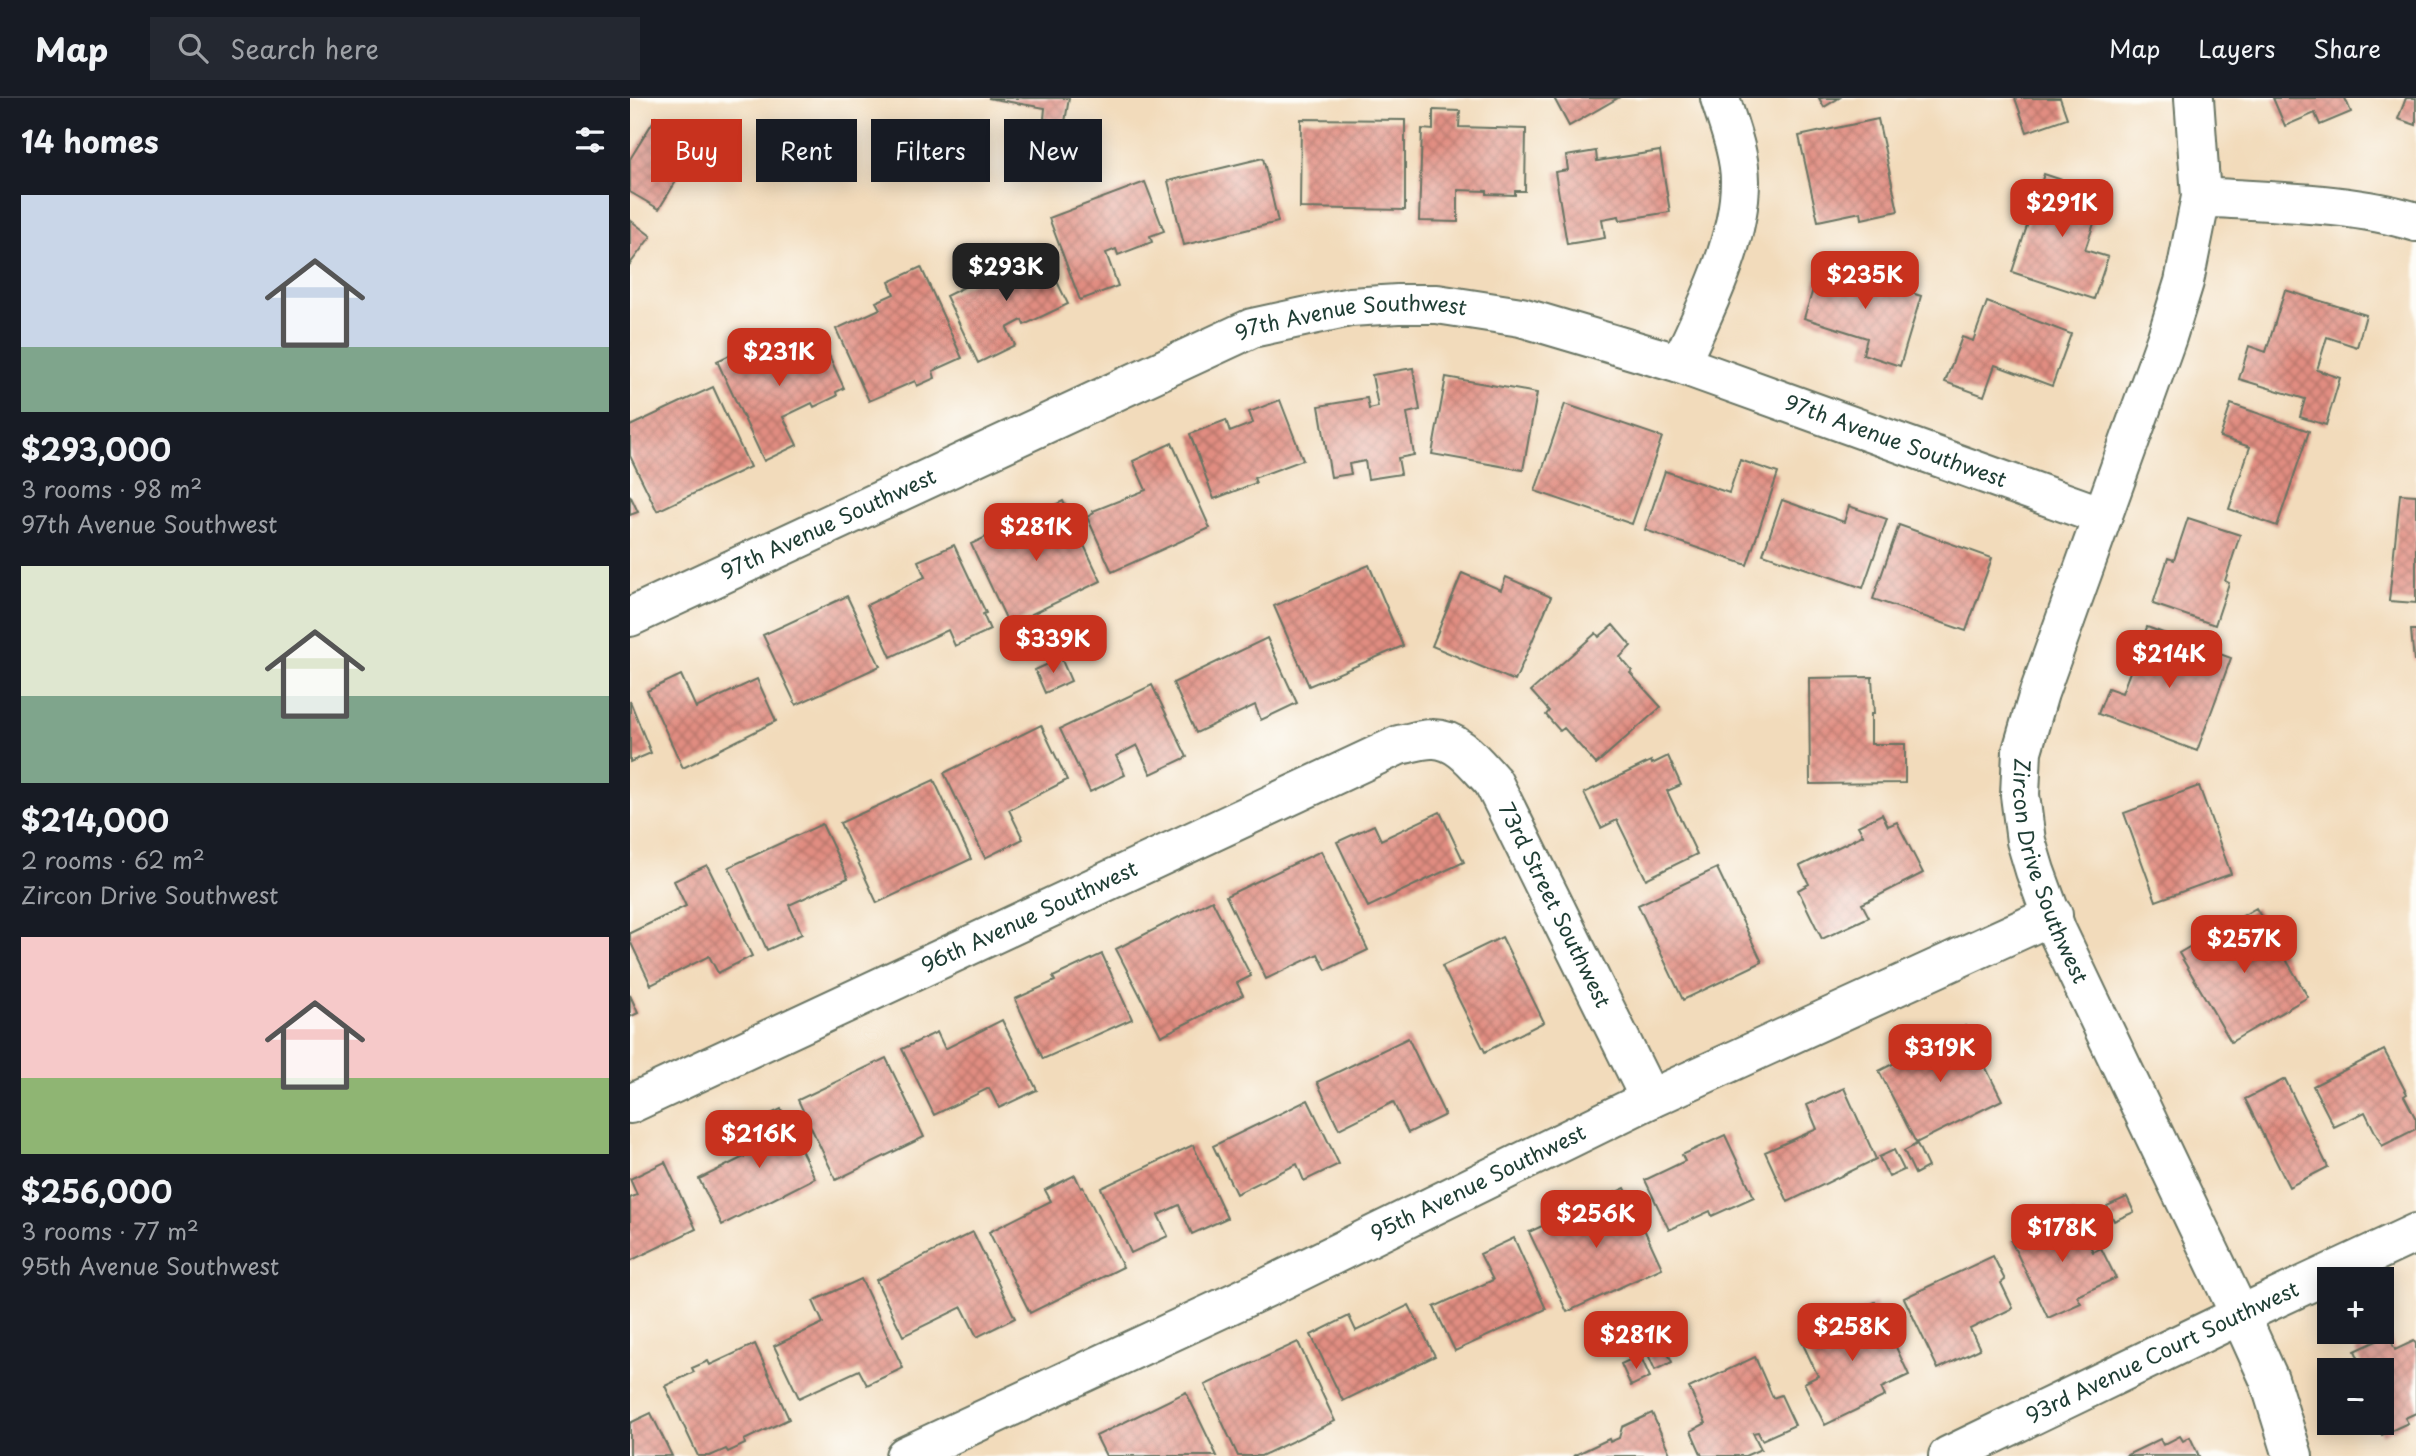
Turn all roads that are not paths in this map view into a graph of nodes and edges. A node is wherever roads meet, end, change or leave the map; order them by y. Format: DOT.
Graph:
graph roads {
  1 [pos="1720,98"];
  2 [pos="2194,98"];
  3 [pos="2201,197"];
  4 [pos="2416,222"];
  5 [pos="1680,364"];
  6 [pos="2102,516"];
  7 [pos="630,617"];
  8 [pos="1433,739"];
  9 [pos="2053,915"];
  10 [pos="1650,1099"];
  11 [pos="630,1104"];
  12 [pos="2416,1233"];
  13 [pos="2240,1315"];
  14 [pos="905,1456"];
  15 [pos="1948,1456"];
  16 [pos="2293,1456"];
  1 -- 5 [label="street"];
  2 -- 3 [label="street, Zircon Drive Southwest"];
  3 -- 4 [label="street"];
  3 -- 6 [label="street, Zircon Drive Southwest"];
  5 -- 6 [label="street, 97th Avenue Southwest"];
  5 -- 7 [label="street, 97th Avenue Southwest"];
  6 -- 9 [label="street, Zircon Drive Southwest"];
  8 -- 10 [label="street, 73rd Street Southwest"];
  8 -- 11 [label="street, 96th Avenue Southwest"];
  9 -- 10 [label="street, 95th Avenue Southwest"];
  9 -- 13 [label="street, Zircon Drive Southwest"];
  10 -- 14 [label="street, 95th Avenue Southwest"];
  12 -- 13 [label="street, 93rd Avenue Court Southwest"];
  13 -- 15 [label="street, 93rd Avenue Court Southwest"];
  13 -- 16 [label="street, Zircon Drive Southwest"];
}
